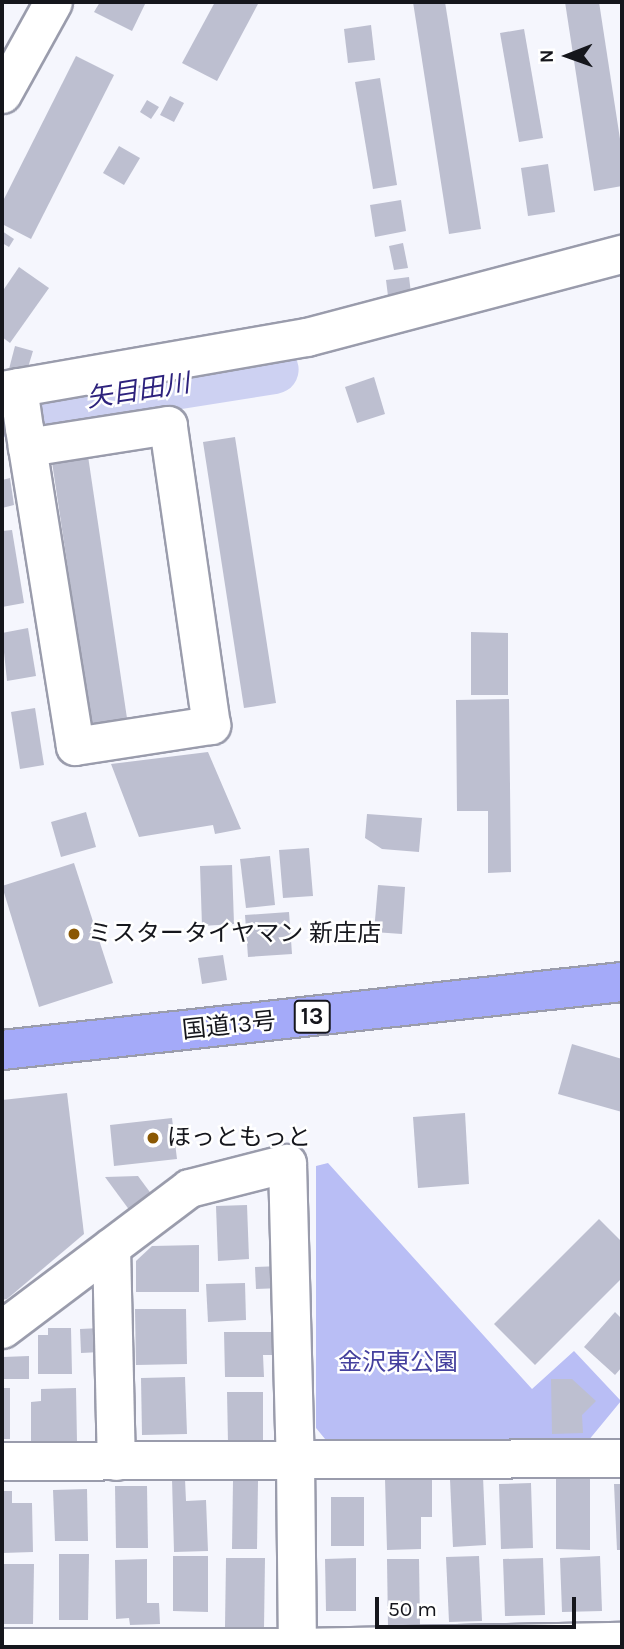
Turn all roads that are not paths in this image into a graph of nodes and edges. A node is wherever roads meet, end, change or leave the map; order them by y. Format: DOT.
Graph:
graph roads {
  1 [pos="53,2"];
  2 [pos="2,94"];
  3 [pos="622,254"];
  4 [pos="10,389"];
  5 [pos="26,437"];
  6 [pos="622,982"];
  7 [pos="2,1050"];
  8 [pos="111,1247"];
  9 [pos="2,1329"];
  10 [pos="622,1458"];
  11 [pos="296,1460"];
  12 [pos="2,1461"];
  13 [pos="116,1461"];
  14 [pos="622,1641"];
  15 [pos="2,1647"];
  16 [pos="297,1647"];
  1 -- 2 [label="street"];
  3 -- 4 [label="street"];
  4 -- 5 [label="street"];
  5 -- 5 [label="street"];
  6 -- 7 [label="highway, 国道13号 / 13"];
  8 -- 9 [label="street"];
  8 -- 11 [label="street"];
  8 -- 13 [label="street"];
  10 -- 11 [label="street"];
  11 -- 13 [label="street"];
  11 -- 16 [label="street"];
  12 -- 13 [label="street"];
  14 -- 16 [label="street"];
  15 -- 16 [label="street"];
}
